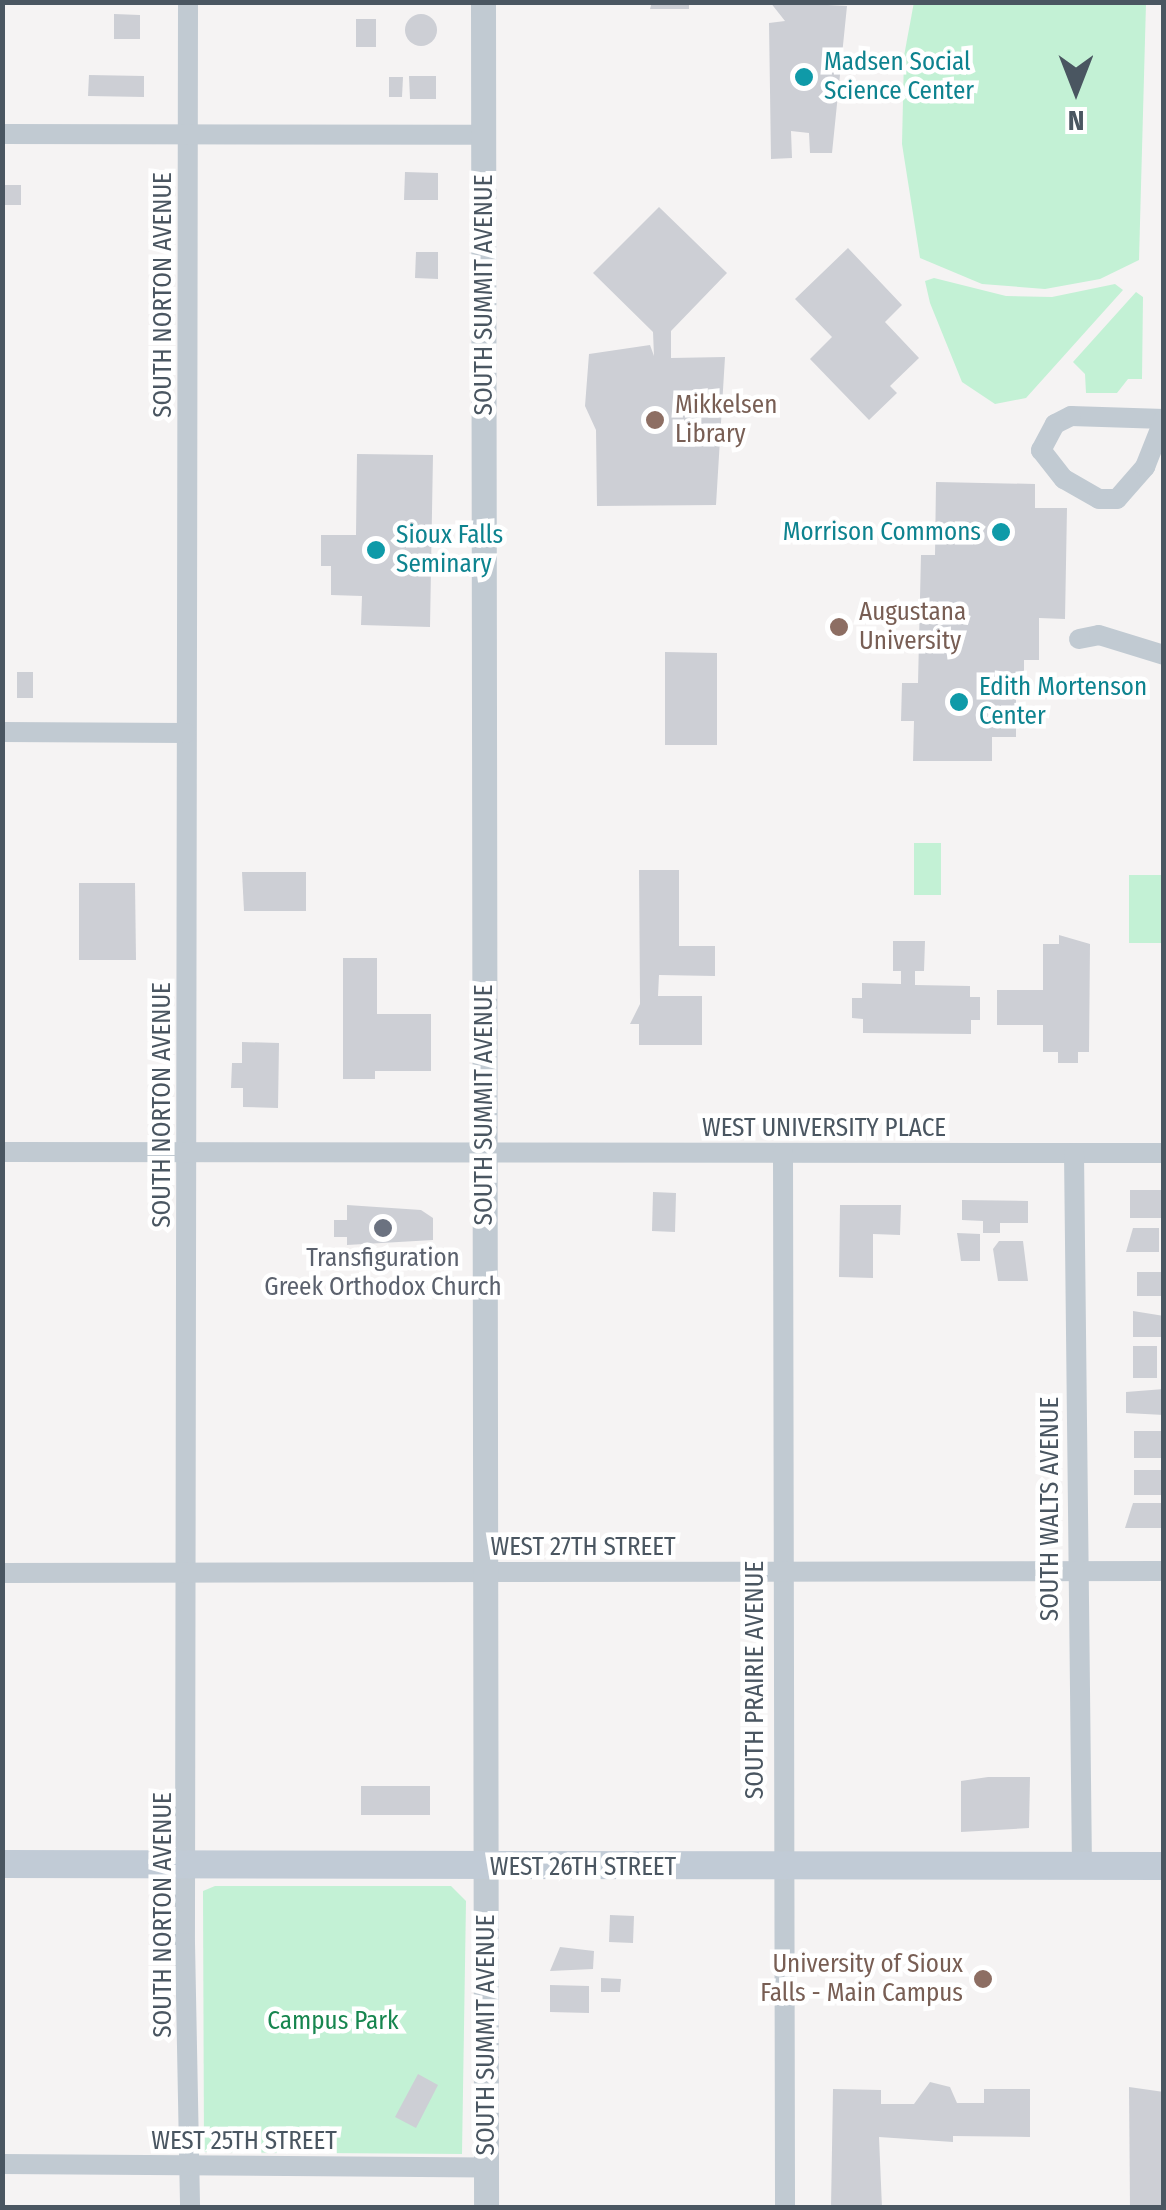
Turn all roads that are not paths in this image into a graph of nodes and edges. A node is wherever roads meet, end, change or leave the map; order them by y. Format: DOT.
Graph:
graph roads {
  1 [pos="188,2"];
  2 [pos="483,2"];
  3 [pos="2,134"];
  4 [pos="188,134"];
  5 [pos="484,135"];
  6 [pos="1164,419"];
  7 [pos="1079,639"];
  8 [pos="1164,656"];
  9 [pos="2,732"];
  10 [pos="186,733"];
  11 [pos="2,1152"];
  12 [pos="187,1152"];
  13 [pos="484,1152"];
  14 [pos="782,1153"];
  15 [pos="1074,1153"];
  16 [pos="1164,1154"];
  17 [pos="485,1572"];
  18 [pos="780,1572"];
  19 [pos="1074,1572"];
  20 [pos="1164,1572"];
  21 [pos="2,1573"];
  22 [pos="186,1573"];
  23 [pos="2,1864"];
  24 [pos="189,1865"];
  25 [pos="1082,1865"];
  26 [pos="782,1866"];
  27 [pos="1164,1866"];
  28 [pos="485,1867"];
  29 [pos="2,2164"];
  30 [pos="190,2167"];
  31 [pos="486,2167"];
  32 [pos="190,2208"];
  33 [pos="486,2208"];
  34 [pos="784,2208"];
  1 -- 4 [label="street, SOUTH NORTON AVENUE"];
  2 -- 5 [label="street, SOUTH SUMMIT AVENUE"];
  3 -- 4 [label="street"];
  4 -- 5 [label="street"];
  4 -- 10 [label="street, SOUTH NORTON AVENUE"];
  5 -- 13 [label="street, SOUTH SUMMIT AVENUE"];
  6 -- 6 [label="street"];
  7 -- 8 [label="street"];
  9 -- 10 [label="street"];
  10 -- 12 [label="street, SOUTH NORTON AVENUE"];
  11 -- 12 [label="street, WEST UNIVERSITY PLACE"];
  12 -- 13 [label="street, WEST UNIVERSITY PLACE"];
  12 -- 22 [label="street, SOUTH NORTON AVENUE"];
  13 -- 14 [label="street, WEST UNIVERSITY PLACE"];
  13 -- 17 [label="street, SOUTH SUMMIT AVENUE"];
  14 -- 15 [label="street, WEST UNIVERSITY PLACE"];
  14 -- 18 [label="street, SOUTH PRAIRIE AVENUE"];
  15 -- 16 [label="street, WEST UNIVERSITY PLACE"];
  15 -- 19 [label="street, SOUTH WALTS AVENUE"];
  17 -- 18 [label="street, WEST 27TH STREET"];
  17 -- 22 [label="street, WEST 27TH STREET"];
  17 -- 28 [label="street, SOUTH SUMMIT AVENUE"];
  18 -- 19 [label="street, WEST 27TH STREET"];
  18 -- 26 [label="street, SOUTH PRAIRIE AVENUE"];
  19 -- 20 [label="street, WEST 27TH STREET"];
  19 -- 25 [label="street, SOUTH WALTS AVENUE"];
  21 -- 22 [label="street, WEST 27TH STREET"];
  22 -- 24 [label="street, SOUTH NORTON AVENUE"];
  23 -- 24 [label="main road, WEST 26TH STREET"];
  24 -- 28 [label="main road, WEST 26TH STREET"];
  24 -- 30 [label="street, SOUTH NORTON AVENUE"];
  25 -- 26 [label="main road, WEST 26TH STREET"];
  25 -- 27 [label="main road, WEST 26TH STREET"];
  26 -- 28 [label="main road, WEST 26TH STREET"];
  26 -- 34 [label="street, SOUTH PRAIRIE AVENUE"];
  28 -- 31 [label="street, SOUTH SUMMIT AVENUE"];
  29 -- 30 [label="street, WEST 25TH STREET"];
  30 -- 31 [label="street, WEST 25TH STREET"];
  30 -- 32 [label="street, SOUTH NORTON AVENUE"];
  31 -- 33 [label="street, SOUTH SUMMIT AVENUE"];
}
